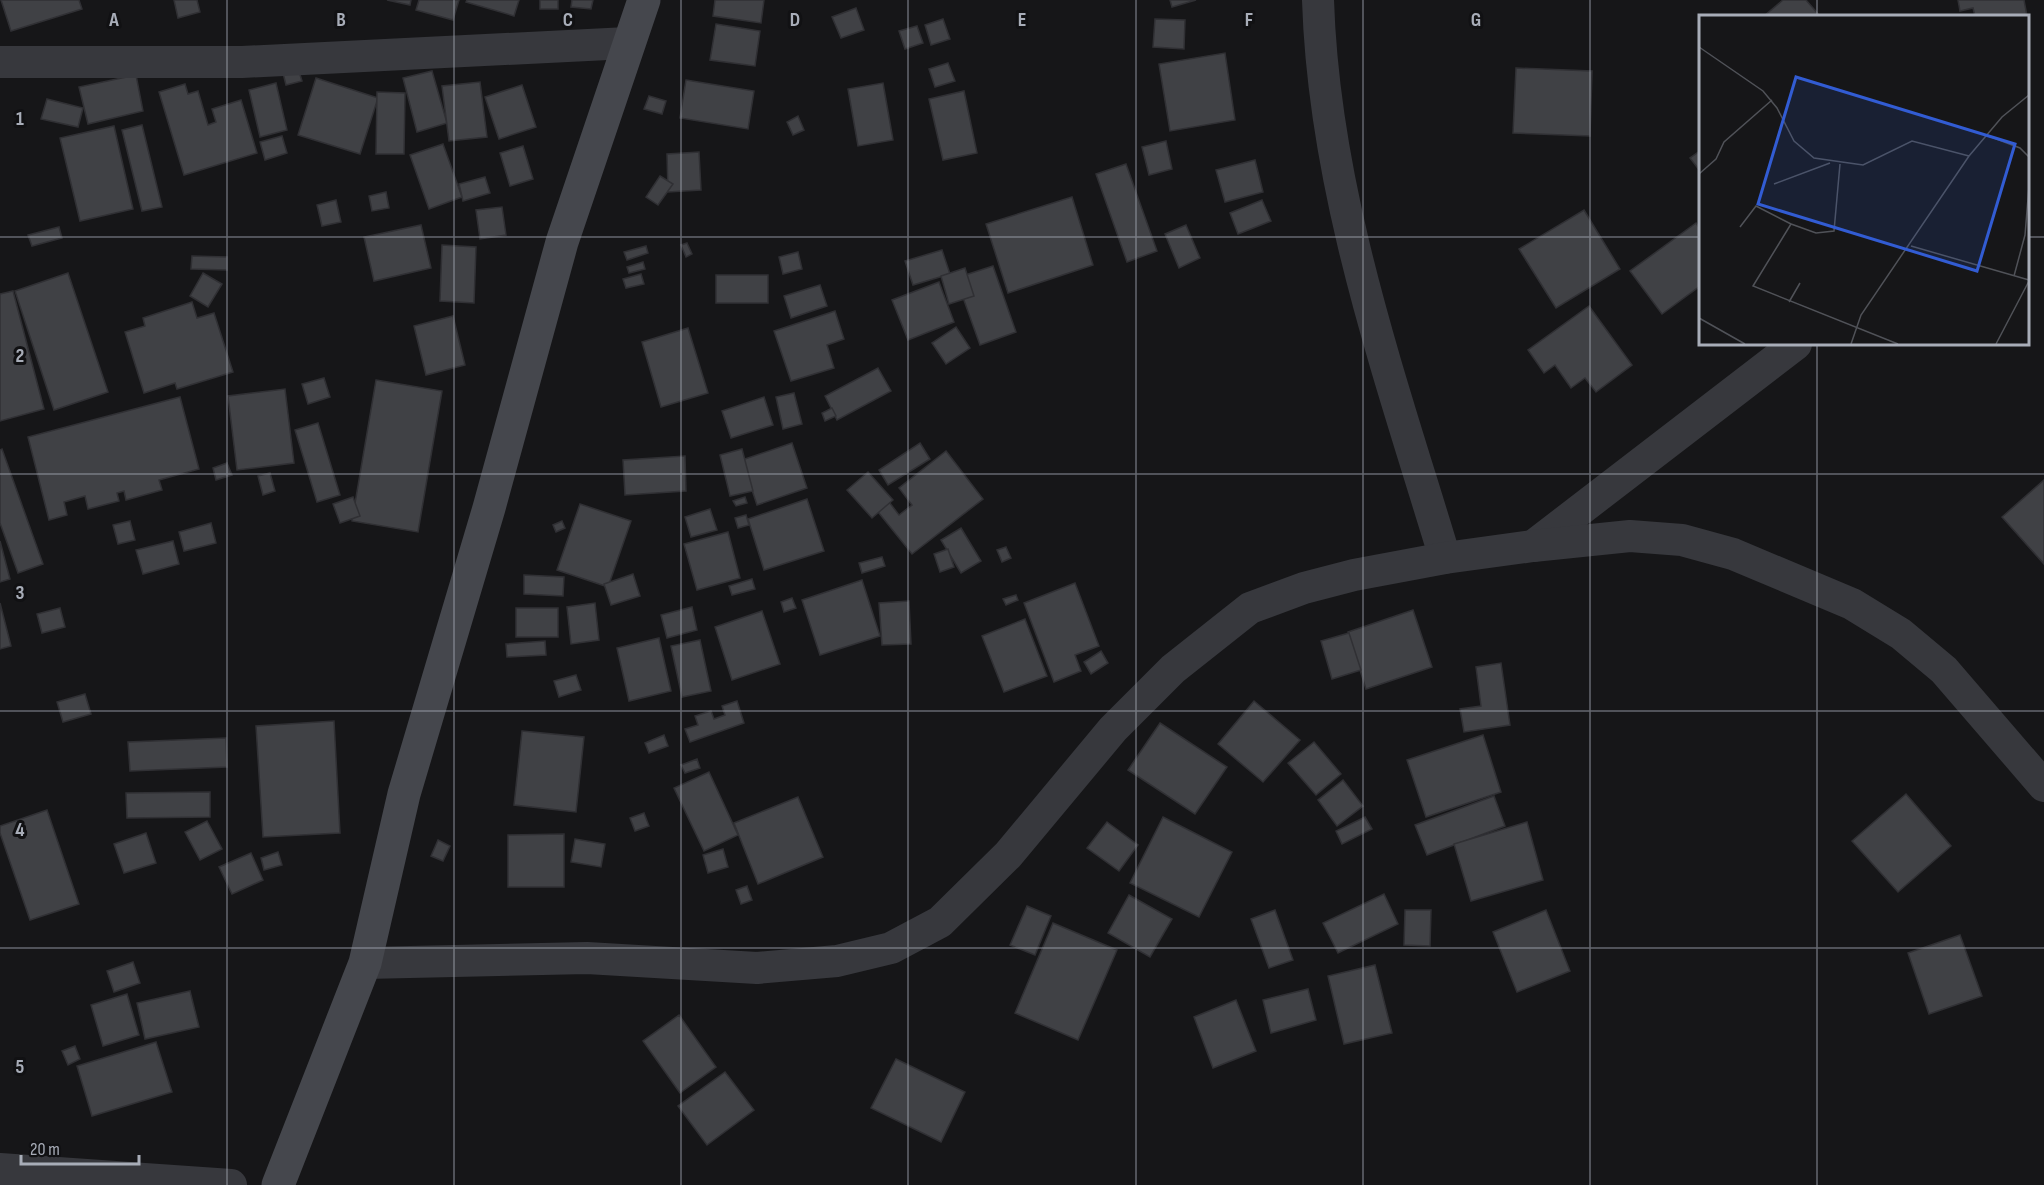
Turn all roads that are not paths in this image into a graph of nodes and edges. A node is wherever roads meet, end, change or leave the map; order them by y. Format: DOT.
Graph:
graph roads {
  1 [pos="644,0"];
  2 [pos="1317,0"];
  3 [pos="628,43"];
  4 [pos="0,62"];
  5 [pos="1795,345"];
  6 [pos="1533,546"];
  7 [pos="1445,558"];
  8 [pos="2044,786"];
  9 [pos="365,963"];
  10 [pos="0,1169"];
  11 [pos="231,1185"];
  12 [pos="278,1185"];
  1 -- 3 [label="street"];
  2 -- 7 [label="street"];
  3 -- 4 [label="street"];
  3 -- 9 [label="street"];
  5 -- 6 [label="street"];
  6 -- 7 [label="street"];
  6 -- 8 [label="street"];
  7 -- 9 [label="street"];
  9 -- 12 [label="street"];
  10 -- 11 [label="street"];
}
